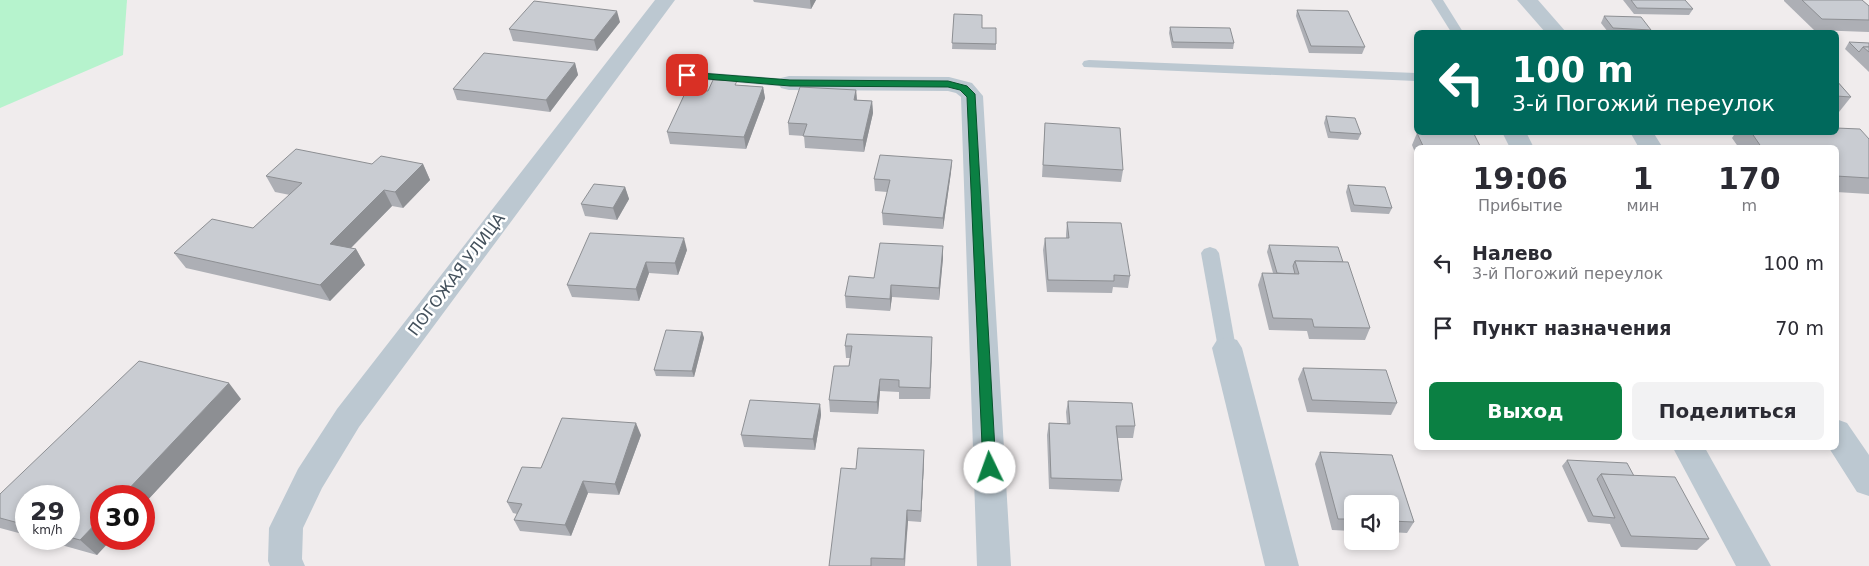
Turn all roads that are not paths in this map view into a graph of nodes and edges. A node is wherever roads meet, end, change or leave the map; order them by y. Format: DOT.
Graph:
graph roads {
  1 [pos="665,0"];
  2 [pos="1438,0"];
  3 [pos="1527,0"];
  4 [pos="1456,30"];
  5 [pos="1554,30"];
  6 [pos="1089,64"];
  7 [pos="687,75"];
  8 [pos="1414,77"];
  9 [pos="790,83"];
  10 [pos="1210,253"];
  11 [pos="1228,348"];
  12 [pos="1839,437"];
  13 [pos="1689,450"];
  14 [pos="1869,482"];
  15 [pos="288,566"];
  16 [pos="994,566"];
  17 [pos="1282,566"];
  18 [pos="1754,566"];
  1 -- 15 [label="street, ПОГОЖАЯ УЛИЦА"];
  2 -- 4 [label="lane"];
  3 -- 5 [label="street"];
  6 -- 8 [label="lane"];
  7 -- 9 [label="lane"];
  9 -- 16 [label="street"];
  10 -- 11 [label="lane"];
  11 -- 17 [label="street"];
  12 -- 14 [label="street"];
  13 -- 18 [label="street"];
}
